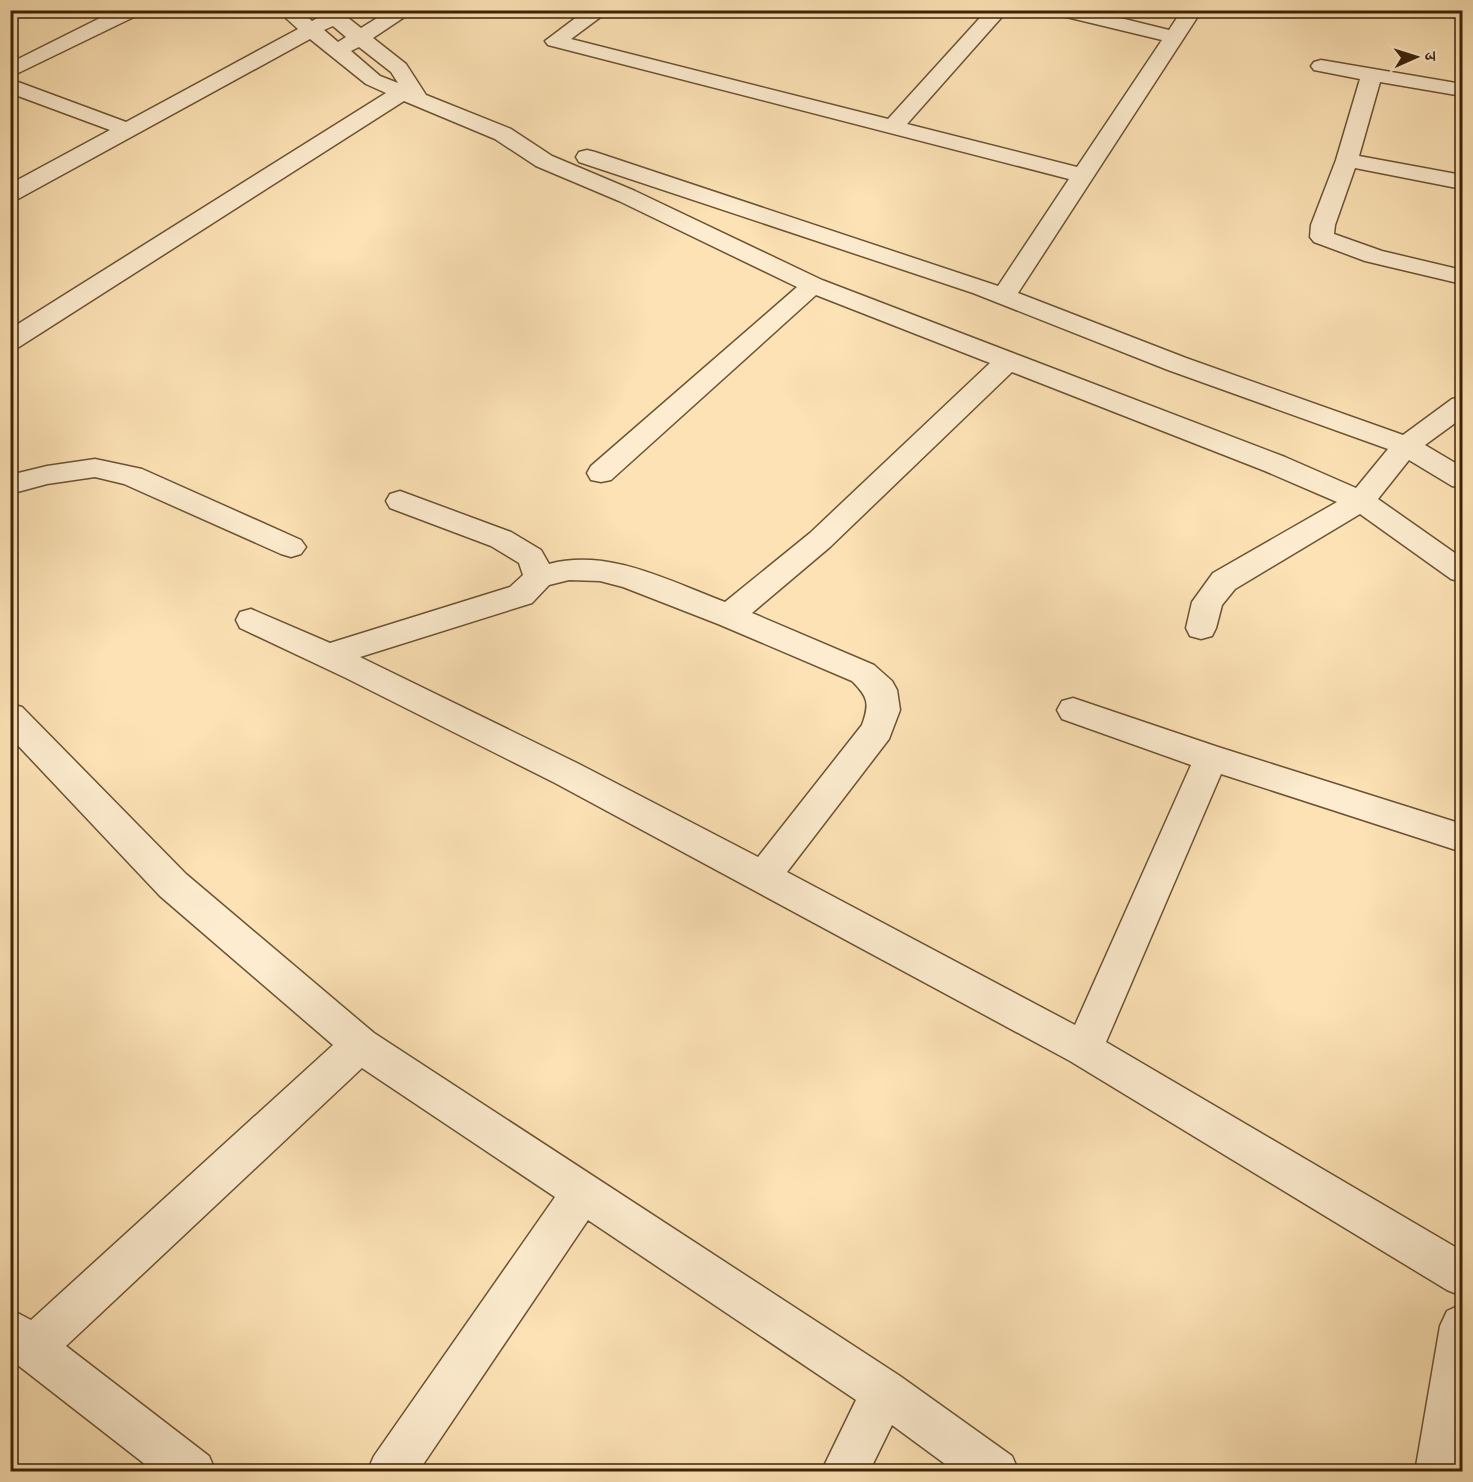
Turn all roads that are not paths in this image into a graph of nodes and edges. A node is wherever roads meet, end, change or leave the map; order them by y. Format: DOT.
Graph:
graph roads {
  1 [pos="132,10"];
  2 [pos="287,10"];
  3 [pos="405,10"];
  4 [pos="600,10"];
  5 [pos="998,10"];
  6 [pos="1061,10"];
  7 [pos="1192,10"];
  8 [pos="1448,10"];
  9 [pos="1462,13"];
  10 [pos="329,14"];
  11 [pos="310,29"];
  12 [pos="1175,37"];
  13 [pos="361,38"];
  14 [pos="337,50"];
  15 [pos="1321,66"];
  16 [pos="10,71"];
  17 [pos="1372,74"];
  18 [pos="10,85"];
  19 [pos="1462,90"];
  20 [pos="411,95"];
  21 [pos="893,127"];
  22 [pos="126,129"];
  23 [pos="503,134"];
  24 [pos="1347,160"];
  25 [pos="1084,176"];
  26 [pos="1462,182"];
  27 [pos="10,194"];
  28 [pos="1462,277"];
  29 [pos="813,285"];
  30 [pos="1004,296"];
  31 [pos="10,341"];
  32 [pos="1008,361"];
  33 [pos="1462,405"];
  34 [pos="1406,446"];
  35 [pos="601,473"];
  36 [pos="1462,479"];
  37 [pos="10,485"];
  38 [pos="400,501"];
  39 [pos="1361,501"];
  40 [pos="291,547"];
  41 [pos="1462,572"];
  42 [pos="539,577"];
  43 [pos="729,616"];
  44 [pos="251,620"];
  45 [pos="1201,628"];
  46 [pos="329,655"];
  47 [pos="1073,710"];
  48 [pos="10,716"];
  49 [pos="1211,758"];
  50 [pos="1462,838"];
  51 [pos="762,878"];
  52 [pos="360,1044"];
  53 [pos="1084,1049"];
  54 [pos="583,1192"];
  55 [pos="1462,1275"];
  56 [pos="1462,1326"];
  57 [pos="21,1340"];
  58 [pos="884,1392"];
  59 [pos="193,1472"];
  60 [pos="390,1472"];
  61 [pos="844,1472"];
  62 [pos="996,1472"];
  63 [pos="1438,1472"];
  1 -- 16 [label="street"];
  2 -- 11 [label="street"];
  3 -- 13 [label="street"];
  4 -- 21 [label="street"];
  5 -- 21 [label="street"];
  6 -- 12 [label="street"];
  7 -- 12 [label="street"];
  8 -- 9 [label="street"];
  10 -- 11 [label="street"];
  10 -- 13 [label="street"];
  11 -- 14 [label="street"];
  11 -- 22 [label="street"];
  12 -- 25 [label="street"];
  13 -- 14 [label="street"];
  13 -- 20 [label="street"];
  14 -- 20 [label="street"];
  15 -- 17 [label="street"];
  17 -- 19 [label="street"];
  17 -- 24 [label="street"];
  18 -- 22 [label="street"];
  20 -- 23 [label="street"];
  20 -- 31 [label="street"];
  21 -- 25 [label="street"];
  22 -- 27 [label="street"];
  23 -- 29 [label="street"];
  23 -- 30 [label="street"];
  24 -- 26 [label="street"];
  24 -- 28 [label="street"];
  25 -- 30 [label="street"];
  29 -- 32 [label="street"];
  29 -- 35 [label="street"];
  30 -- 34 [label="street"];
  32 -- 39 [label="street"];
  32 -- 43 [label="street"];
  33 -- 34 [label="street"];
  34 -- 36 [label="street"];
  34 -- 39 [label="street"];
  37 -- 40 [label="street"];
  38 -- 42 [label="street"];
  39 -- 41 [label="street"];
  39 -- 45 [label="street"];
  42 -- 43 [label="street"];
  42 -- 46 [label="street"];
  43 -- 51 [label="street"];
  44 -- 46 [label="street"];
  46 -- 51 [label="street"];
  47 -- 49 [label="street"];
  48 -- 52 [label="street"];
  49 -- 50 [label="street"];
  49 -- 53 [label="street"];
  51 -- 53 [label="street"];
  52 -- 54 [label="street"];
  52 -- 57 [label="street"];
  53 -- 55 [label="street"];
  54 -- 58 [label="street"];
  54 -- 60 [label="street"];
  56 -- 63 [label="street"];
  57 -- 59 [label="street"];
  58 -- 61 [label="street"];
  58 -- 62 [label="street"];
}
